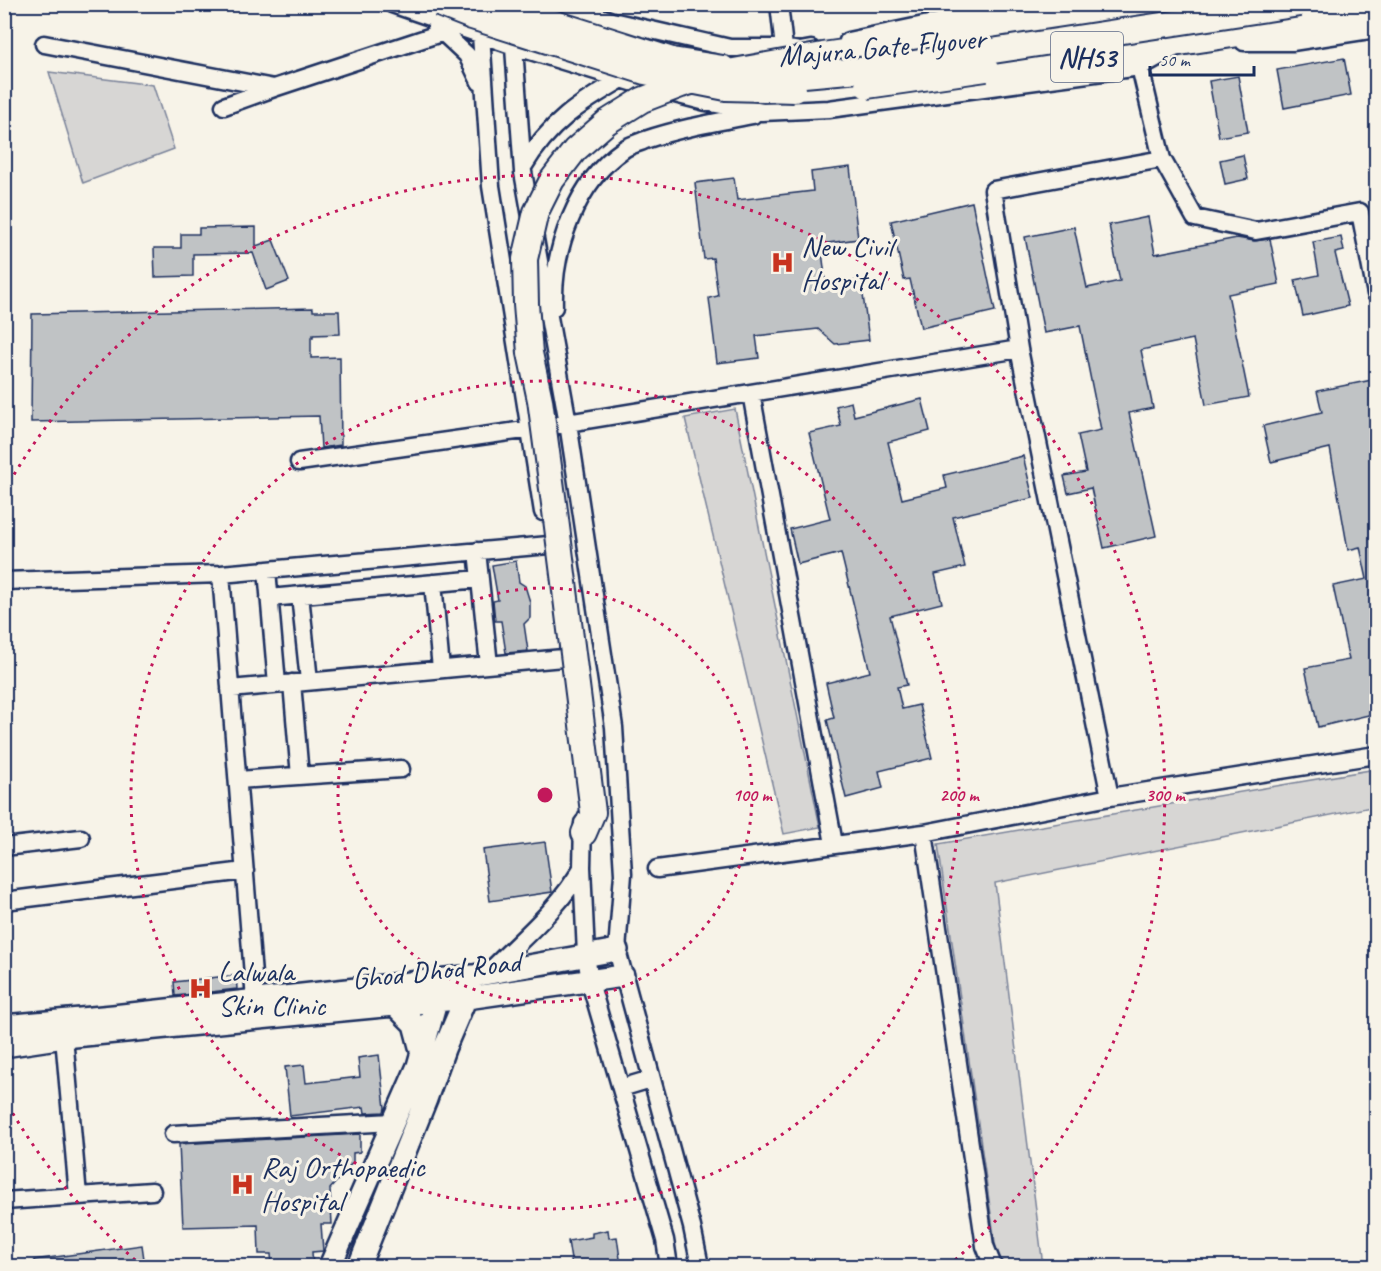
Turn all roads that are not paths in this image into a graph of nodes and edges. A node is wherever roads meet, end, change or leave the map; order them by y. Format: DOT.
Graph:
graph roads {
  1 [pos="392,4"];
  2 [pos="478,4"];
  3 [pos="495,4"];
  4 [pos="511,4"];
  5 [pos="563,4"];
  6 [pos="587,4"];
  7 [pos="779,4"];
  8 [pos="1050,4"];
  9 [pos="1175,4"];
  10 [pos="1300,4"];
  11 [pos="427,9"];
  12 [pos="961,10"];
  13 [pos="1377,13"];
  14 [pos="612,21"];
  15 [pos="1377,29"];
  16 [pos="444,32"];
  17 [pos="480,34"];
  18 [pos="1186,42"];
  19 [pos="44,44"];
  20 [pos="514,46"];
  21 [pos="784,48"];
  22 [pos="1140,67"];
  23 [pos="622,79"];
  24 [pos="274,87"];
  25 [pos="485,98"];
  26 [pos="224,106"];
  27 [pos="762,112"];
  28 [pos="1162,159"];
  29 [pos="523,167"];
  30 [pos="1377,294"];
  31 [pos="1019,349"];
  32 [pos="556,359"];
  33 [pos="751,393"];
  34 [pos="568,423"];
  35 [pos="531,429"];
  36 [pos="299,462"];
  37 [pos="549,545"];
  38 [pos="477,551"];
  39 [pos="267,570"];
  40 [pos="221,574"];
  41 [pos="480,579"];
  42 [pos="4,581"];
  43 [pos="433,583"];
  44 [pos="300,595"];
  45 [pos="269,598"];
  46 [pos="562,658"];
  47 [pos="489,665"];
  48 [pos="441,669"];
  49 [pos="293,683"];
  50 [pos="230,689"];
  51 [pos="1377,755"];
  52 [pos="401,769"];
  53 [pos="300,776"];
  54 [pos="238,780"];
  55 [pos="1110,797"];
  56 [pos="589,823"];
  57 [pos="924,833"];
  58 [pos="81,838"];
  59 [pos="834,844"];
  60 [pos="4,847"];
  61 [pos="582,867"];
  62 [pos="657,869"];
  63 [pos="245,871"];
  64 [pos="4,901"];
  65 [pos="617,950"];
  66 [pos="586,955"];
  67 [pos="481,974"];
  68 [pos="623,976"];
  69 [pos="442,979"];
  70 [pos="590,982"];
  71 [pos="517,991"];
  72 [pos="467,998"];
  73 [pos="255,1000"];
  74 [pos="438,1000"];
  75 [pos="394,1005"];
  76 [pos="4,1026"];
  77 [pos="64,1037"];
  78 [pos="4,1046"];
  79 [pos="444,1049"];
  80 [pos="422,1054"];
  81 [pos="651,1079"];
  82 [pos="621,1088"];
  83 [pos="393,1122"];
  84 [pos="173,1134"];
  85 [pos="152,1191"];
  86 [pos="78,1196"];
  87 [pos="4,1201"];
  88 [pos="330,1266"];
  89 [pos="359,1266"];
  90 [pos="669,1266"];
  91 [pos="699,1266"];
  92 [pos="993,1266"];
  1 -- 11 [label="street"];
  2 -- 17 [label="street"];
  3 -- 10 [label="highway, Majura Gate Flyover, bridge"];
  4 -- 20 [label="street"];
  5 -- 14 [label="street"];
  6 -- 14 [label="street"];
  7 -- 21 [label="street"];
  8 -- 12 [label="street"];
  9 -- 56 [label="highway, bridge"];
  11 -- 16 [label="street"];
  11 -- 17 [label="street"];
  11 -- 18 [label="highway, Majura Gate Flyover / NH53, bridge"];
  12 -- 21 [label="street"];
  13 -- 18 [label="highway, Majura Gate Flyover / NH53"];
  14 -- 21 [label="street"];
  15 -- 18 [label="street"];
  16 -- 24 [label="street"];
  16 -- 25 [label="street"];
  17 -- 20 [label="street"];
  17 -- 25 [label="street"];
  18 -- 22 [label="street"];
  19 -- 24 [label="street"];
  20 -- 23 [label="street"];
  20 -- 29 [label="street"];
  22 -- 27 [label="street"];
  22 -- 28 [label="street"];
  23 -- 27 [label="street"];
  23 -- 29 [label="street"];
  24 -- 26 [label="street"];
  25 -- 35 [label="street"];
  27 -- 32 [label="street"];
  28 -- 30 [label="street"];
  28 -- 31 [label="street"];
  29 -- 32 [label="street"];
  31 -- 33 [label="street"];
  31 -- 55 [label="street"];
  32 -- 34 [label="street"];
  33 -- 34 [label="street"];
  33 -- 59 [label="street"];
  34 -- 35 [label="street"];
  34 -- 65 [label="street"];
  35 -- 36 [label="street"];
  35 -- 37 [label="street"];
  37 -- 38 [label="street"];
  37 -- 46 [label="street"];
  38 -- 39 [label="street"];
  38 -- 41 [label="street"];
  39 -- 40 [label="street"];
  39 -- 45 [label="street"];
  40 -- 42 [label="street"];
  40 -- 50 [label="street"];
  41 -- 43 [label="street"];
  41 -- 47 [label="street"];
  43 -- 44 [label="street"];
  43 -- 48 [label="street"];
  44 -- 45 [label="street"];
  44 -- 49 [label="street"];
  45 -- 49 [label="street"];
  46 -- 47 [label="street"];
  46 -- 56 [label="street"];
  47 -- 48 [label="street"];
  48 -- 49 [label="street"];
  49 -- 50 [label="street"];
  49 -- 53 [label="street"];
  50 -- 54 [label="street"];
  51 -- 55 [label="street"];
  52 -- 53 [label="street"];
  53 -- 54 [label="street"];
  54 -- 63 [label="street"];
  55 -- 57 [label="street"];
  56 -- 61 [label="street"];
  57 -- 59 [label="street"];
  57 -- 92 [label="street"];
  58 -- 60 [label="street"];
  59 -- 62 [label="street"];
  61 -- 66 [label="street"];
  61 -- 67 [label="street"];
  63 -- 64 [label="street"];
  63 -- 73 [label="street"];
  65 -- 66 [label="main road"];
  65 -- 68 [label="street"];
  66 -- 67 [label="main road"];
  66 -- 70 [label="street"];
  67 -- 69 [label="main road"];
  67 -- 72 [label="main road"];
  68 -- 70 [label="main road, Ghod Dhod Road"];
  68 -- 81 [label="street"];
  69 -- 73 [label="main road"];
  69 -- 74 [label="main road"];
  70 -- 71 [label="main road, Ghod Dhod Road"];
  70 -- 82 [label="street"];
  71 -- 72 [label="main road, Ghod Dhod Road"];
  71 -- 79 [label="main road"];
  72 -- 74 [label="main road, Ghod Dhod Road"];
  72 -- 79 [label="main road"];
  73 -- 76 [label="main road"];
  74 -- 75 [label="main road, Ghod Dhod Road"];
  74 -- 80 [label="main road"];
  75 -- 77 [label="main road, Ghod Dhod Road"];
  75 -- 80 [label="main road"];
  77 -- 78 [label="main road, Ghod Dhod Road"];
  77 -- 86 [label="street"];
  79 -- 89 [label="main road"];
  80 -- 83 [label="main road"];
  81 -- 82 [label="street"];
  81 -- 91 [label="street"];
  82 -- 90 [label="street"];
  83 -- 84 [label="street"];
  83 -- 88 [label="main road"];
  85 -- 86 [label="street"];
  86 -- 87 [label="street"];
}
